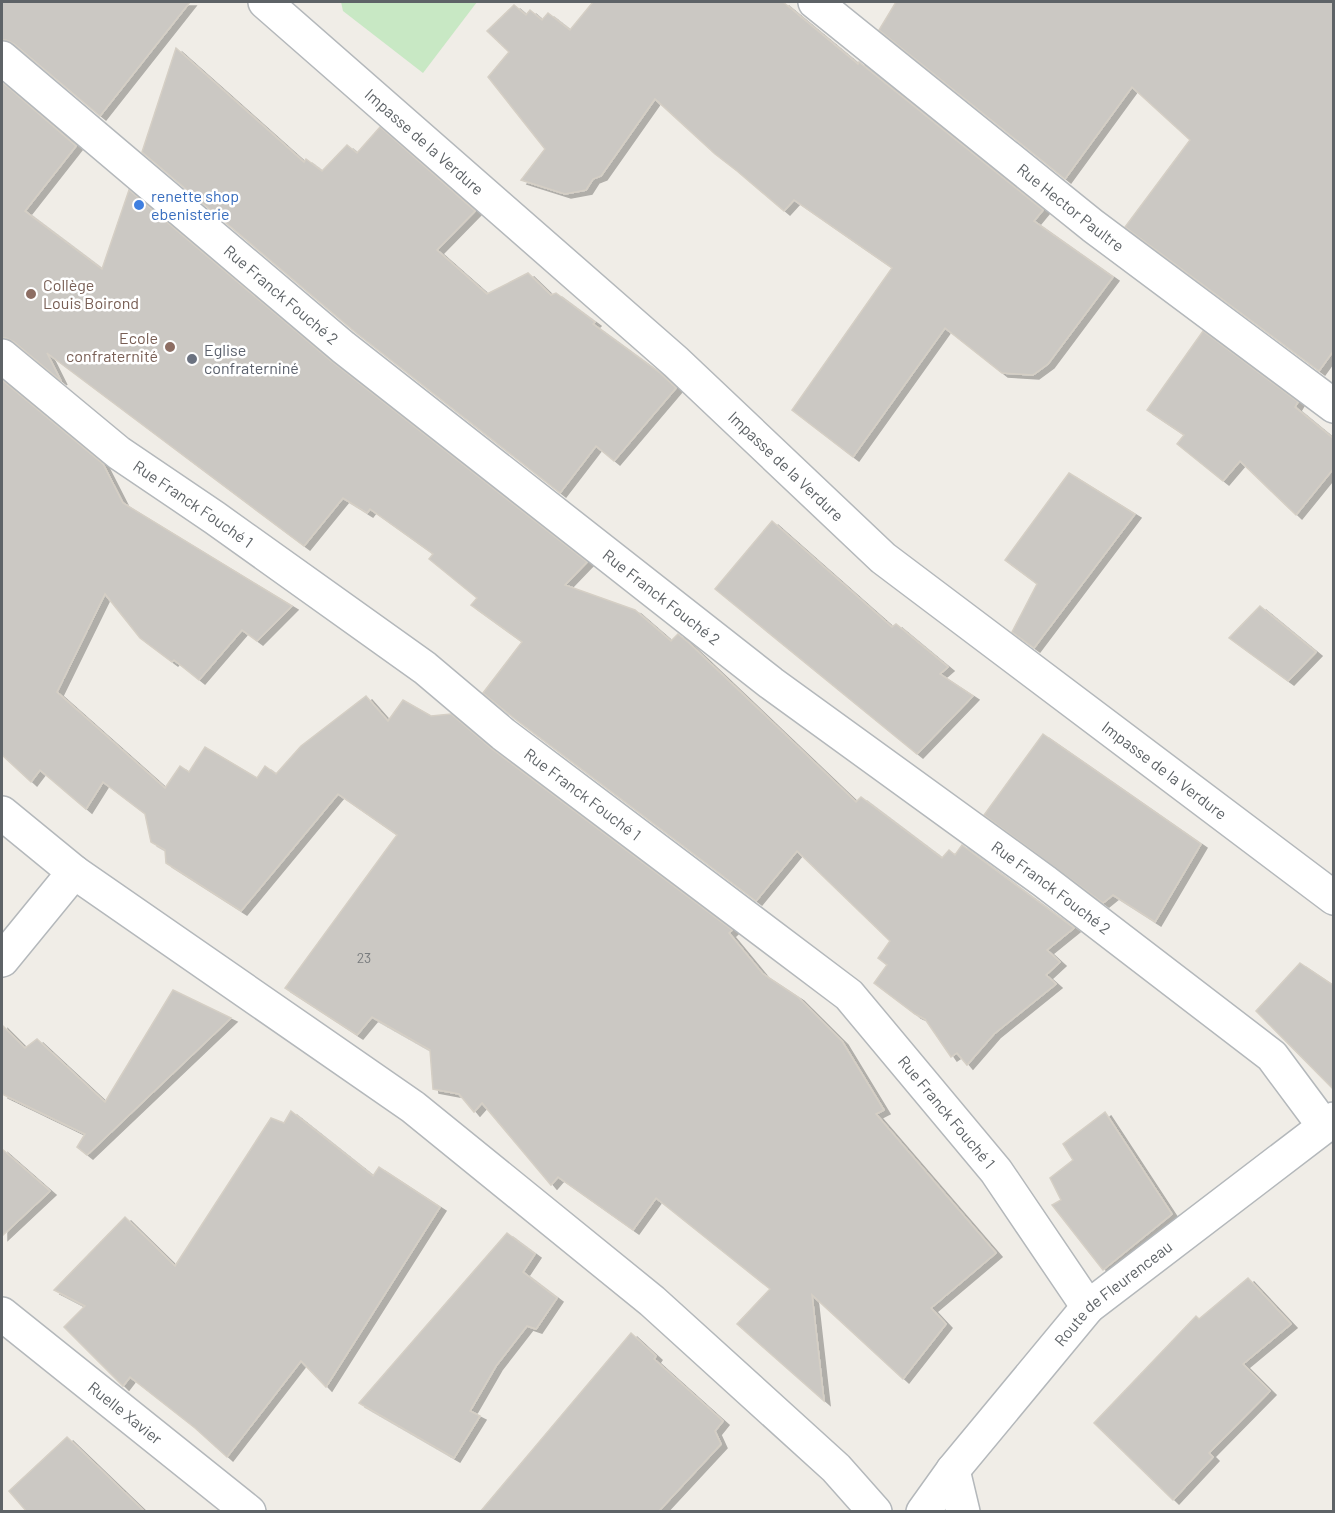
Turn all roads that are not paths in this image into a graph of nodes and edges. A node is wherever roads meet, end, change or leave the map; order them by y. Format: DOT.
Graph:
graph roads {
  1 [pos="265,2"];
  2 [pos="815,2"];
  3 [pos="2,58"];
  4 [pos="2,356"];
  5 [pos="1334,406"];
  6 [pos="2,813"];
  7 [pos="74,872"];
  8 [pos="1334,898"];
  9 [pos="2,960"];
  10 [pos="1329,1123"];
  11 [pos="1088,1307"];
  12 [pos="2,1314"];
  13 [pos="953,1470"];
  14 [pos="249,1512"];
  15 [pos="875,1512"];
  16 [pos="923,1512"];
  17 [pos="963,1512"];
  1 -- 8 [label="street, Impasse de la Verdure"];
  2 -- 5 [label="street, Rue Hector Paultre"];
  3 -- 10 [label="street, Rue Franck Fouché 2"];
  4 -- 11 [label="street, Rue Franck Fouché 1"];
  6 -- 7 [label="street"];
  7 -- 9 [label="street"];
  7 -- 15 [label="street"];
  10 -- 11 [label="street, Route de Fleurenceau"];
  11 -- 13 [label="street, Route de Fleurenceau"];
  12 -- 14 [label="street, Ruelle Xavier"];
  13 -- 16 [label="street, Route de Fleurenceau"];
  13 -- 17 [label="street"];
}
